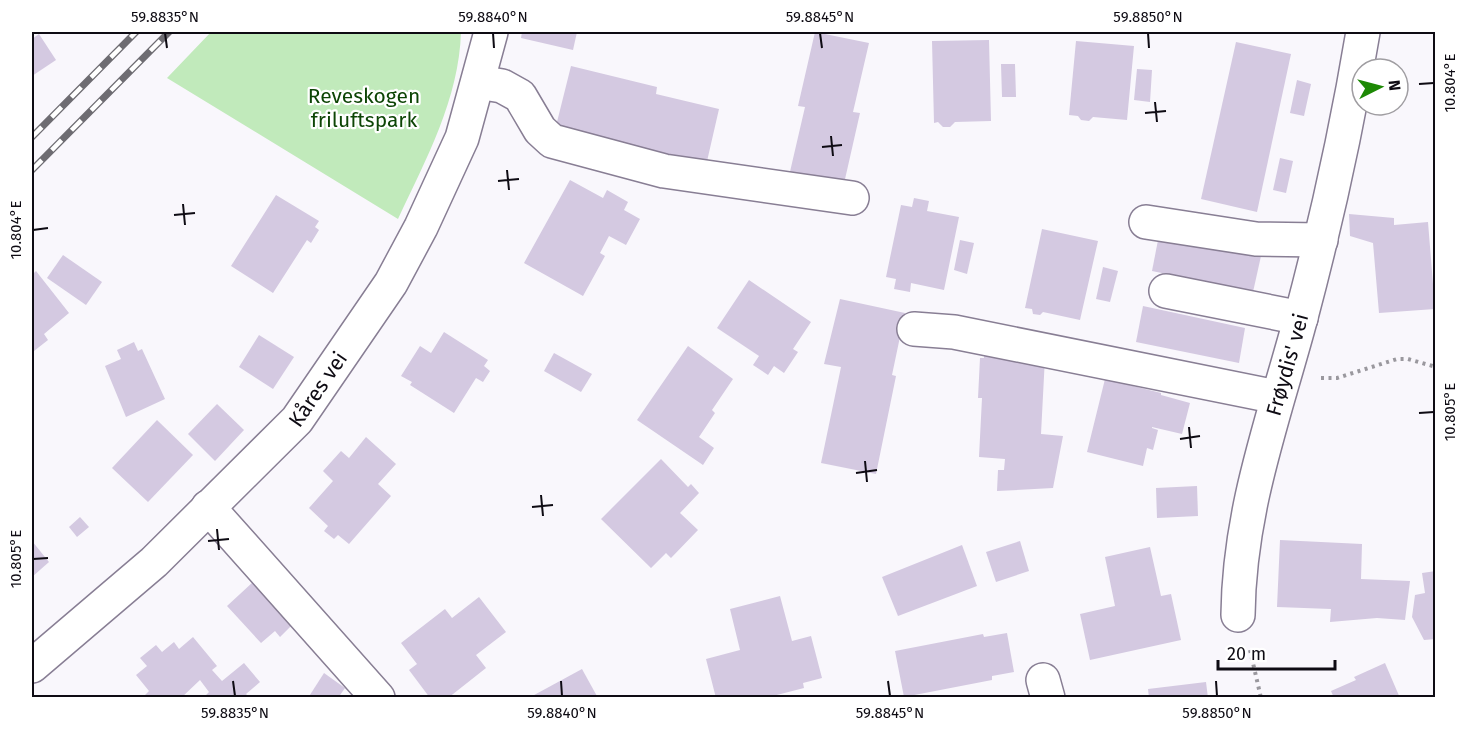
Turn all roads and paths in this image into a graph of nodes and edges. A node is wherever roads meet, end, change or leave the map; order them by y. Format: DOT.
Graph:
graph roads {
  1 [pos="491,32"];
  2 [pos="1363,32"];
  3 [pos="478,81"];
  4 [pos="852,198"];
  5 [pos="1146,222"];
  6 [pos="1321,240"];
  7 [pos="1166,291"];
  8 [pos="1301,318"];
  9 [pos="914,329"];
  10 [pos="1436,367"];
  11 [pos="1281,384"];
  12 [pos="208,507"];
  13 [pos="1238,615"];
  14 [pos="32,666"];
  15 [pos="378,698"];
  16 [pos="1261,698"];
  1 -- 3 [label="street, Kåres vei"];
  2 -- 6 [label="street, Frøydis' vei"];
  3 -- 4 [label="street"];
  3 -- 12 [label="street, Kåres vei"];
  5 -- 6 [label="street"];
  6 -- 8 [label="street, Frøydis' vei"];
  7 -- 8 [label="street"];
  8 -- 11 [label="street, Frøydis' vei"];
  9 -- 11 [label="street"];
  10 -- 11 [label="path"];
  11 -- 13 [label="street, Frøydis' vei"];
  12 -- 14 [label="street, Kåres vei"];
  12 -- 15 [label="street"];
  13 -- 16 [label="path"];
}
